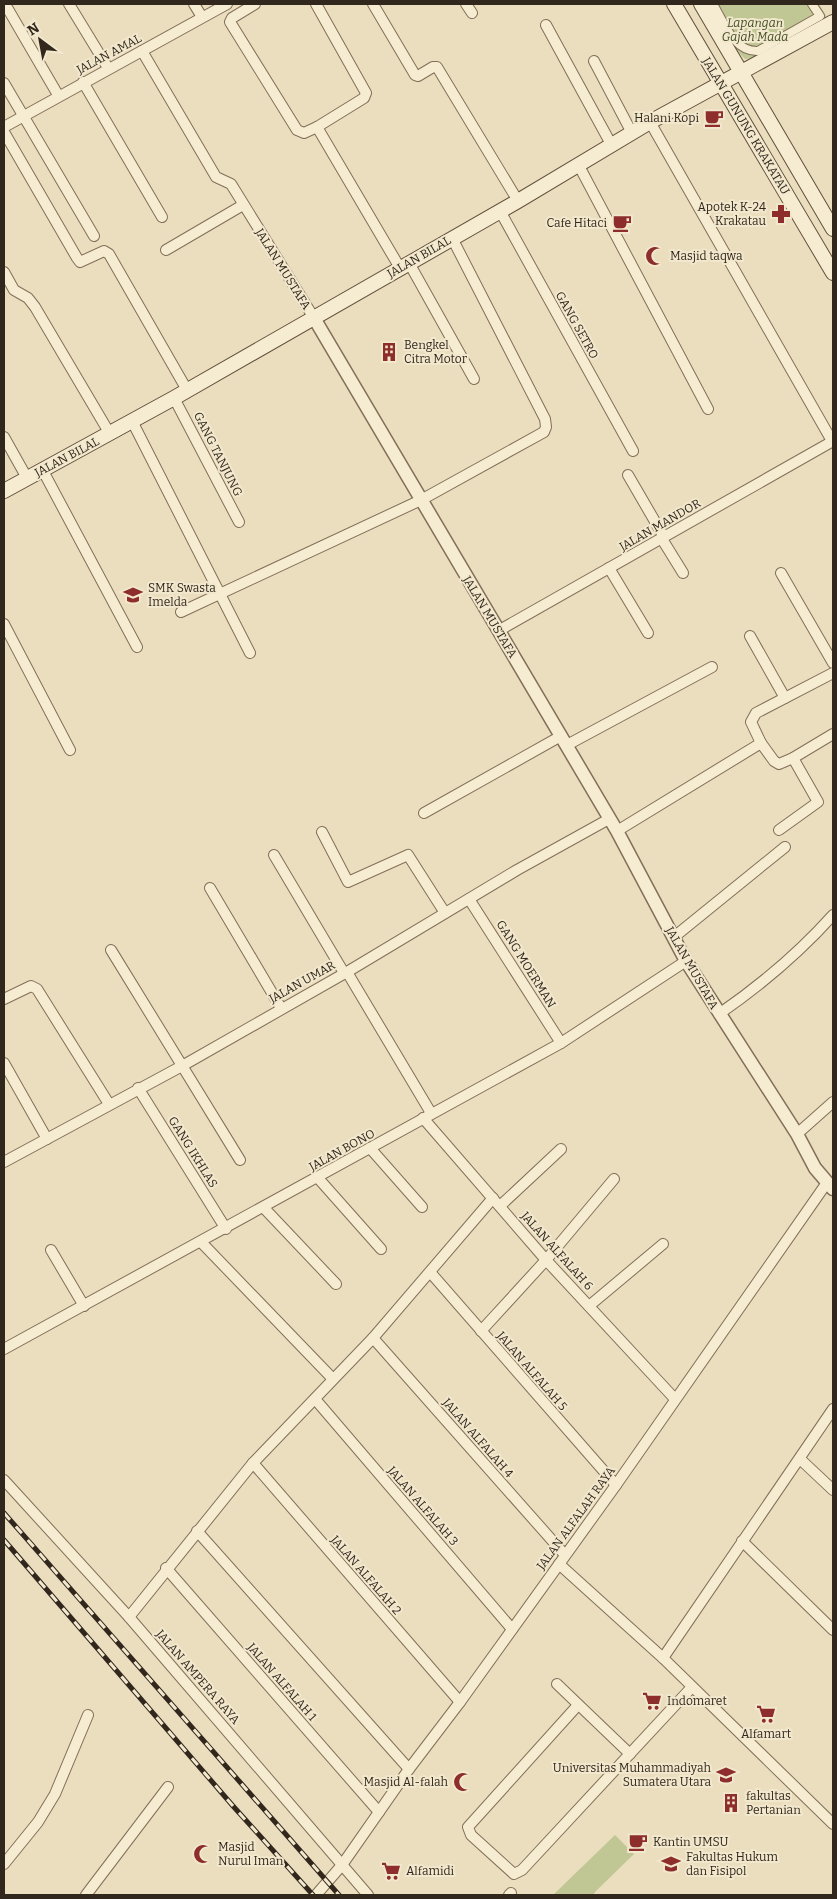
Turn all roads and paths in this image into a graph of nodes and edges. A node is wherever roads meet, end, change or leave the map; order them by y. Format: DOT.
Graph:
graph roads {
  1 [pos="5,4"];
  2 [pos="70,4"];
  3 [pos="194,4"];
  4 [pos="227,4"];
  5 [pos="255,4"];
  6 [pos="316,4"];
  7 [pos="373,4"];
  8 [pos="466,4"];
  9 [pos="674,4"];
  10 [pos="701,4"];
  11 [pos="713,4"];
  12 [pos="812,4"];
  13 [pos="472,13"];
  14 [pos="202,17"];
  15 [pos="826,21"];
  16 [pos="546,25"];
  17 [pos="142,51"];
  18 [pos="594,61"];
  19 [pos="108,68"];
  20 [pos="742,70"];
  21 [pos="83,82"];
  22 [pos="4,83"];
  23 [pos="720,84"];
  24 [pos="58,95"];
  25 [pos="23,116"];
  26 [pos="650,122"];
  27 [pos="4,127"];
  28 [pos="317,128"];
  29 [pos="4,132"];
  30 [pos="632,132"];
  31 [pos="611,144"];
  32 [pos="578,164"];
  33 [pos="518,201"];
  34 [pos="243,205"];
  35 [pos="500,211"];
  36 [pos="162,217"];
  37 [pos="833,229"];
  38 [pos="94,236"];
  39 [pos="452,238"];
  40 [pos="166,250"];
  41 [pos="405,265"];
  42 [pos="4,272"];
  43 [pos="833,273"];
  44 [pos="314,318"];
  45 [pos="474,379"];
  46 [pos="187,390"];
  47 [pos="174,398"];
  48 [pos="708,409"];
  49 [pos="132,422"];
  50 [pos="110,434"];
  51 [pos="4,437"];
  52 [pos="833,441"];
  53 [pos="633,452"];
  54 [pos="42,469"];
  55 [pos="628,475"];
  56 [pos="27,478"];
  57 [pos="4,491"];
  58 [pos="421,500"];
  59 [pos="239,522"];
  60 [pos="663,538"];
  61 [pos="609,568"];
  62 [pos="683,573"];
  63 [pos="781,573"];
  64 [pos="219,594"];
  65 [pos="181,612"];
  66 [pos="4,624"];
  67 [pos="498,631"];
  68 [pos="648,633"];
  69 [pos="750,636"];
  70 [pos="137,647"];
  71 [pos="250,653"];
  72 [pos="833,663"];
  73 [pos="712,667"];
  74 [pos="833,673"];
  75 [pos="785,698"];
  76 [pos="833,734"];
  77 [pos="564,741"];
  78 [pos="761,743"];
  79 [pos="70,750"];
  80 [pos="793,758"];
  81 [pos="424,813"];
  82 [pos="609,818"];
  83 [pos="779,830"];
  84 [pos="617,831"];
  85 [pos="322,832"];
  86 [pos="784,847"];
  87 [pos="274,855"];
  88 [pos="210,888"];
  89 [pos="469,898"];
  90 [pos="445,913"];
  91 [pos="833,915"];
  92 [pos="674,937"];
  93 [pos="111,950"];
  94 [pos="686,961"];
  95 [pos="345,972"];
  96 [pos="4,999"];
  97 [pos="281,1008"];
  98 [pos="719,1014"];
  99 [pos="561,1043"];
  100 [pos="4,1063"];
  101 [pos="182,1066"];
  102 [pos="138,1088"];
  103 [pos="833,1102"];
  104 [pos="109,1104"];
  105 [pos="427,1116"];
  106 [pos="797,1134"];
  107 [pos="47,1139"];
  108 [pos="370,1148"];
  109 [pos="561,1149"];
  110 [pos="240,1160"];
  111 [pos="4,1162"];
  112 [pos="318,1178"];
  113 [pos="614,1180"];
  114 [pos="830,1186"];
  115 [pos="496,1202"];
  116 [pos="422,1207"];
  117 [pos="264,1208"];
  118 [pos="226,1228"];
  119 [pos="200,1242"];
  120 [pos="663,1244"];
  121 [pos="381,1249"];
  122 [pos="51,1250"];
  123 [pos="546,1260"];
  124 [pos="430,1272"];
  125 [pos="336,1284"];
  126 [pos="84,1306"];
  127 [pos="589,1306"];
  128 [pos="481,1331"];
  129 [pos="373,1338"];
  130 [pos="4,1349"];
  131 [pos="333,1379"];
  132 [pos="315,1399"];
  133 [pos="675,1399"];
  134 [pos="833,1409"];
  135 [pos="800,1458"];
  136 [pos="253,1463"];
  137 [pos="4,1480"];
  138 [pos="616,1485"];
  139 [pos="833,1490"];
  140 [pos="197,1531"];
  141 [pos="742,1541"];
  142 [pos="562,1560"];
  143 [pos="166,1568"];
  144 [pos="129,1617"];
  145 [pos="512,1628"];
  146 [pos="833,1630"];
  147 [pos="663,1658"];
  148 [pos="557,1684"];
  149 [pos="692,1687"];
  150 [pos="460,1702"];
  151 [pos="578,1705"];
  152 [pos="88,1715"];
  153 [pos="630,1754"];
  154 [pos="409,1769"];
  155 [pos="168,1787"];
  156 [pos="379,1812"];
  157 [pos="833,1824"];
  158 [pos="4,1864"];
  159 [pos="342,1864"];
  160 [pos="86,1895"];
  161 [pos="316,1895"];
  162 [pos="368,1895"];
  1 -- 24 [label="street"];
  2 -- 19 [label="street"];
  3 -- 14 [label="street"];
  4 -- 14 [label="street, JALAN AMAL"];
  5 -- 28 [label="street"];
  6 -- 28 [label="street"];
  7 -- 33 [label="street"];
  8 -- 13 [label="street"];
  9 -- 23 [label="main road, JALAN GUNUNG KRAKATAU"];
  10 -- 20 [label="main road, JALAN GUNUNG KRAKATAU"];
  11 -- 15 [label="street"];
  12 -- 15 [label="street"];
  14 -- 17 [label="street, JALAN AMAL"];
  15 -- 20 [label="main road, JALAN BILAL"];
  16 -- 31 [label="street"];
  17 -- 19 [label="street, JALAN AMAL"];
  17 -- 34 [label="street, JALAN MUSTAFA"];
  18 -- 30 [label="street"];
  19 -- 21 [label="street, JALAN AMAL"];
  20 -- 23 [label="main road, JALAN BILAL"];
  20 -- 37 [label="main road, JALAN GUNUNG KRAKATAU"];
  21 -- 24 [label="street, JALAN AMAL"];
  21 -- 36 [label="street"];
  22 -- 25 [label="street"];
  23 -- 26 [label="main road, JALAN BILAL"];
  23 -- 43 [label="main road, JALAN GUNUNG KRAKATAU"];
  24 -- 25 [label="street, JALAN AMAL"];
  25 -- 27 [label="street, JALAN AMAL"];
  25 -- 38 [label="street"];
  26 -- 30 [label="main road, JALAN BILAL"];
  26 -- 52 [label="street"];
  28 -- 41 [label="street"];
  29 -- 46 [label="street"];
  30 -- 31 [label="main road, JALAN BILAL"];
  31 -- 32 [label="main road, JALAN BILAL"];
  32 -- 33 [label="main road, JALAN BILAL"];
  32 -- 48 [label="street"];
  33 -- 35 [label="main road, JALAN BILAL"];
  34 -- 40 [label="street"];
  34 -- 44 [label="street, JALAN MUSTAFA"];
  35 -- 39 [label="main road, JALAN BILAL"];
  35 -- 53 [label="street, GANG SETRO"];
  39 -- 41 [label="main road, JALAN BILAL"];
  39 -- 58 [label="street"];
  41 -- 44 [label="main road, JALAN BILAL"];
  41 -- 45 [label="street"];
  42 -- 50 [label="street"];
  44 -- 46 [label="main road, JALAN BILAL"];
  44 -- 58 [label="street, JALAN MUSTAFA"];
  46 -- 47 [label="main road, JALAN BILAL"];
  47 -- 49 [label="main road, JALAN BILAL"];
  47 -- 59 [label="street, GANG TANJUNG"];
  49 -- 50 [label="main road, JALAN BILAL"];
  49 -- 64 [label="street"];
  50 -- 54 [label="main road, JALAN BILAL"];
  51 -- 56 [label="street"];
  52 -- 60 [label="street, JALAN MANDOR"];
  54 -- 56 [label="main road, JALAN BILAL"];
  54 -- 70 [label="street"];
  55 -- 60 [label="street"];
  56 -- 57 [label="main road, JALAN BILAL"];
  58 -- 64 [label="street"];
  58 -- 67 [label="street, JALAN MUSTAFA"];
  60 -- 61 [label="street, JALAN MANDOR"];
  60 -- 62 [label="street"];
  61 -- 67 [label="street, JALAN MANDOR"];
  61 -- 68 [label="street"];
  63 -- 72 [label="street"];
  64 -- 65 [label="street"];
  64 -- 71 [label="street"];
  66 -- 79 [label="street"];
  67 -- 77 [label="street, JALAN MUSTAFA"];
  69 -- 75 [label="street"];
  73 -- 77 [label="street"];
  74 -- 75 [label="street"];
  75 -- 78 [label="street"];
  76 -- 80 [label="street"];
  77 -- 81 [label="street"];
  77 -- 82 [label="street, JALAN MUSTAFA"];
  78 -- 80 [label="street"];
  78 -- 84 [label="street"];
  80 -- 83 [label="street"];
  82 -- 84 [label="street, JALAN MUSTAFA"];
  82 -- 89 [label="street, JALAN UMAR"];
  84 -- 92 [label="street, JALAN MUSTAFA"];
  85 -- 90 [label="street"];
  86 -- 92 [label="street"];
  87 -- 95 [label="street, JALAN ALFALAH 6"];
  88 -- 97 [label="street"];
  89 -- 90 [label="street, JALAN UMAR"];
  89 -- 99 [label="street, GANG MOERMAN"];
  90 -- 95 [label="street, JALAN UMAR"];
  91 -- 98 [label="street"];
  92 -- 94 [label="street, JALAN MUSTAFA"];
  93 -- 101 [label="street"];
  94 -- 98 [label="street, JALAN MUSTAFA"];
  94 -- 99 [label="street, JALAN BONO"];
  95 -- 97 [label="street, JALAN UMAR"];
  95 -- 105 [label="street, JALAN ALFALAH 6"];
  96 -- 104 [label="street"];
  97 -- 101 [label="street, JALAN UMAR"];
  98 -- 106 [label="street, JALAN MUSTAFA"];
  99 -- 105 [label="street, JALAN BONO"];
  100 -- 107 [label="street"];
  101 -- 102 [label="street, JALAN UMAR"];
  101 -- 110 [label="street"];
  102 -- 104 [label="street, JALAN UMAR"];
  102 -- 118 [label="street, GANG IKHLAS"];
  103 -- 106 [label="street"];
  104 -- 107 [label="street, JALAN UMAR"];
  105 -- 108 [label="street, JALAN BONO"];
  105 -- 115 [label="street, JALAN ALFALAH 6"];
  106 -- 114 [label="street, JALAN MUSTAFA"];
  107 -- 111 [label="street, JALAN UMAR"];
  108 -- 112 [label="street, JALAN BONO"];
  108 -- 116 [label="street"];
  109 -- 115 [label="street"];
  112 -- 117 [label="street, JALAN BONO"];
  112 -- 121 [label="street"];
  113 -- 123 [label="street"];
  114 -- 133 [label="street, JALAN ALFALAH RAYA"];
  115 -- 123 [label="street, JALAN ALFALAH 6"];
  115 -- 124 [label="street"];
  117 -- 118 [label="street, JALAN BONO"];
  117 -- 125 [label="street"];
  118 -- 119 [label="street, JALAN BONO"];
  119 -- 126 [label="street, JALAN BONO"];
  119 -- 131 [label="street"];
  120 -- 127 [label="street"];
  122 -- 126 [label="street"];
  123 -- 127 [label="street, JALAN ALFALAH 6"];
  123 -- 128 [label="street"];
  124 -- 128 [label="street, JALAN ALFALAH 5"];
  124 -- 129 [label="street"];
  126 -- 130 [label="street, JALAN BONO"];
  127 -- 133 [label="street, JALAN ALFALAH 6"];
  128 -- 138 [label="street, JALAN ALFALAH 5"];
  129 -- 131 [label="street"];
  129 -- 142 [label="street, JALAN ALFALAH 4"];
  131 -- 132 [label="street"];
  132 -- 136 [label="street"];
  132 -- 145 [label="street, JALAN ALFALAH 3"];
  133 -- 138 [label="street, JALAN ALFALAH RAYA"];
  134 -- 135 [label="street"];
  135 -- 139 [label="street"];
  135 -- 141 [label="street"];
  136 -- 140 [label="street"];
  136 -- 150 [label="street, JALAN ALFALAH 2"];
  137 -- 144 [label="street, JALAN AMPERA RAYA"];
  138 -- 142 [label="street, JALAN ALFALAH RAYA"];
  140 -- 143 [label="street"];
  140 -- 154 [label="street"];
  141 -- 146 [label="street"];
  141 -- 147 [label="street"];
  142 -- 145 [label="street, JALAN ALFALAH RAYA"];
  142 -- 147 [label="street, JALAN ALFALAH 4"];
  143 -- 144 [label="street"];
  143 -- 156 [label="street, JALAN ALFALAH 1"];
  144 -- 159 [label="street, JALAN AMPERA RAYA"];
  145 -- 150 [label="street, JALAN ALFALAH RAYA"];
  147 -- 149 [label="street, JALAN ALFALAH 4"];
  148 -- 151 [label="street"];
  149 -- 153 [label="street"];
  149 -- 157 [label="street, JALAN ALFALAH 4"];
  150 -- 154 [label="street, JALAN ALFALAH RAYA"];
  151 -- 153 [label="street"];
  151 -- 153 [label="street"];
  152 -- 158 [label="street"];
  154 -- 156 [label="street, JALAN ALFALAH RAYA"];
  155 -- 160 [label="street"];
  156 -- 159 [label="street, JALAN ALFALAH RAYA"];
  159 -- 161 [label="street, JALAN ALFALAH RAYA"];
  159 -- 162 [label="street, JALAN AMPERA RAYA"];
}
